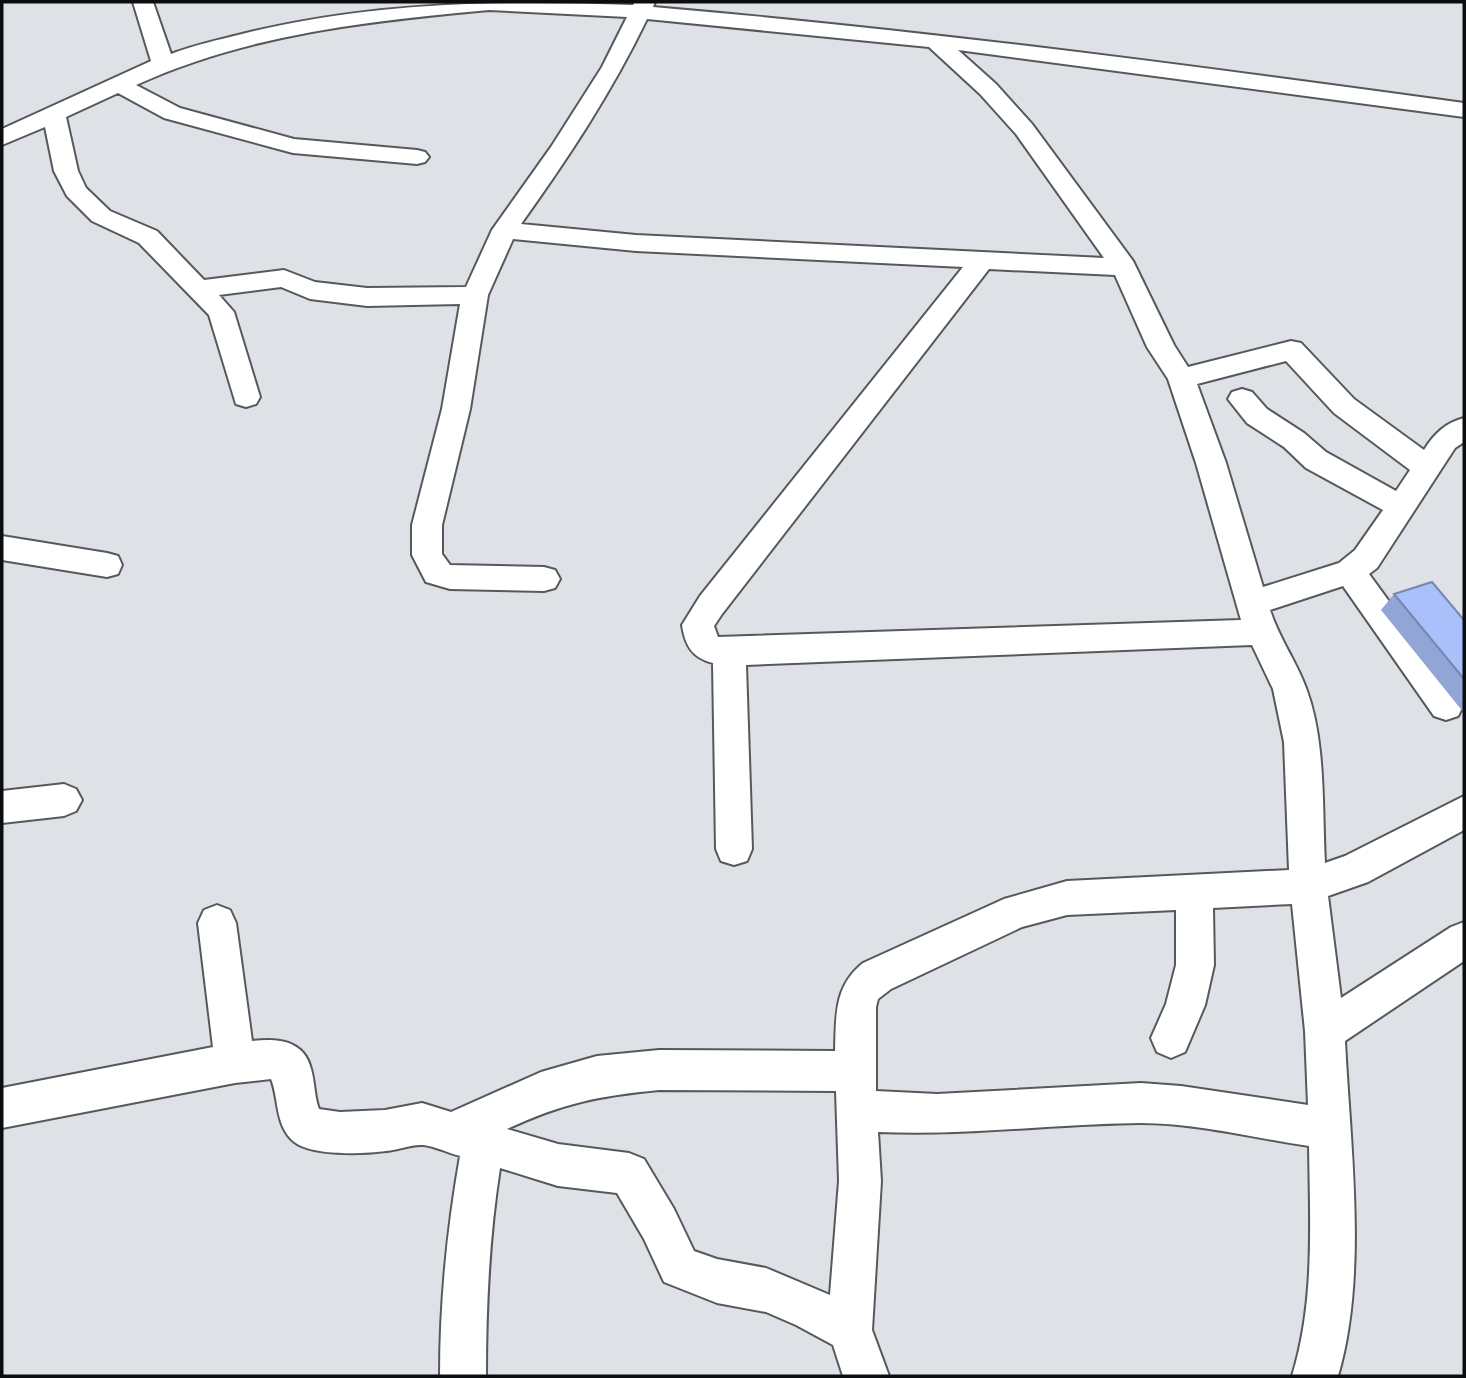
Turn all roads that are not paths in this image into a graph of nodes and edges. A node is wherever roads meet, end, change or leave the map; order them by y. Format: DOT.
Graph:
graph roads {
  1 [pos="143,2"];
  2 [pos="376,2"];
  3 [pos="673,2"];
  4 [pos="435,5"];
  5 [pos="643,7"];
  6 [pos="784,13"];
  7 [pos="935,41"];
  8 [pos="161,59"];
  9 [pos="1274,77"];
  10 [pos="117,84"];
  11 [pos="1457,100"];
  12 [pos="54,115"];
  13 [pos="7,127"];
  14 [pos="417,157"];
  15 [pos="505,230"];
  16 [pos="983,259"];
  17 [pos="1124,267"];
  18 [pos="197,289"];
  19 [pos="475,295"];
  20 [pos="1181,378"];
  21 [pos="246,397"];
  22 [pos="1242,399"];
  23 [pos="1464,428"];
  24 [pos="1428,467"];
  25 [pos="1402,506"];
  26 [pos="2,548"];
  27 [pos="107,565"];
  28 [pos="1350,572"];
  29 [pos="544,579"];
  30 [pos="1258,617"];
  31 [pos="729,652"];
  32 [pos="1446,706"];
  33 [pos="64,800"];
  34 [pos="2,807"];
  35 [pos="1464,811"];
  36 [pos="734,849"];
  37 [pos="1308,886"];
  38 [pos="1194,892"];
  39 [pos="217,923"];
  40 [pos="1464,940"];
  41 [pos="1325,1031"];
  42 [pos="1171,1038"];
  43 [pos="235,1063"];
  44 [pos="855,1071"];
  45 [pos="2,1108"];
  46 [pos="857,1111"];
  47 [pos="1329,1129"];
  48 [pos="468,1137"];
  49 [pos="850,1330"];
  50 [pos="463,1376"];
  51 [pos="866,1376"];
  52 [pos="1315,1376"];
  1 -- 8 [label="street"];
  2 -- 8 [label="street"];
  3 -- 6 [label="street"];
  4 -- 5 [label="street"];
  4 -- 8 [label="street"];
  5 -- 6 [label="street"];
  5 -- 15 [label="street"];
  6 -- 7 [label="street"];
  6 -- 9 [label="street"];
  7 -- 9 [label="street"];
  7 -- 17 [label="street"];
  8 -- 10 [label="street"];
  8 -- 13 [label="street"];
  9 -- 11 [label="street"];
  10 -- 12 [label="street"];
  10 -- 14 [label="street"];
  12 -- 13 [label="street"];
  12 -- 18 [label="street"];
  15 -- 16 [label="street"];
  15 -- 19 [label="street"];
  16 -- 17 [label="street"];
  16 -- 31 [label="street"];
  17 -- 20 [label="street"];
  18 -- 19 [label="street"];
  18 -- 21 [label="street"];
  19 -- 29 [label="street"];
  20 -- 24 [label="street"];
  20 -- 30 [label="street"];
  22 -- 25 [label="street"];
  23 -- 24 [label="street"];
  24 -- 25 [label="street"];
  25 -- 28 [label="street"];
  26 -- 27 [label="street"];
  28 -- 30 [label="street"];
  28 -- 32 [label="street"];
  30 -- 31 [label="street"];
  30 -- 37 [label="street"];
  31 -- 36 [label="street"];
  33 -- 34 [label="street"];
  35 -- 37 [label="street"];
  37 -- 38 [label="street"];
  37 -- 41 [label="street"];
  38 -- 42 [label="street"];
  38 -- 44 [label="street"];
  39 -- 43 [label="street"];
  40 -- 41 [label="street"];
  41 -- 47 [label="street"];
  43 -- 45 [label="street"];
  43 -- 48 [label="street"];
  44 -- 46 [label="street"];
  44 -- 48 [label="street"];
  46 -- 47 [label="street"];
  46 -- 49 [label="street"];
  47 -- 52 [label="street"];
  48 -- 49 [label="street"];
  48 -- 50 [label="street"];
  49 -- 51 [label="street"];
}
